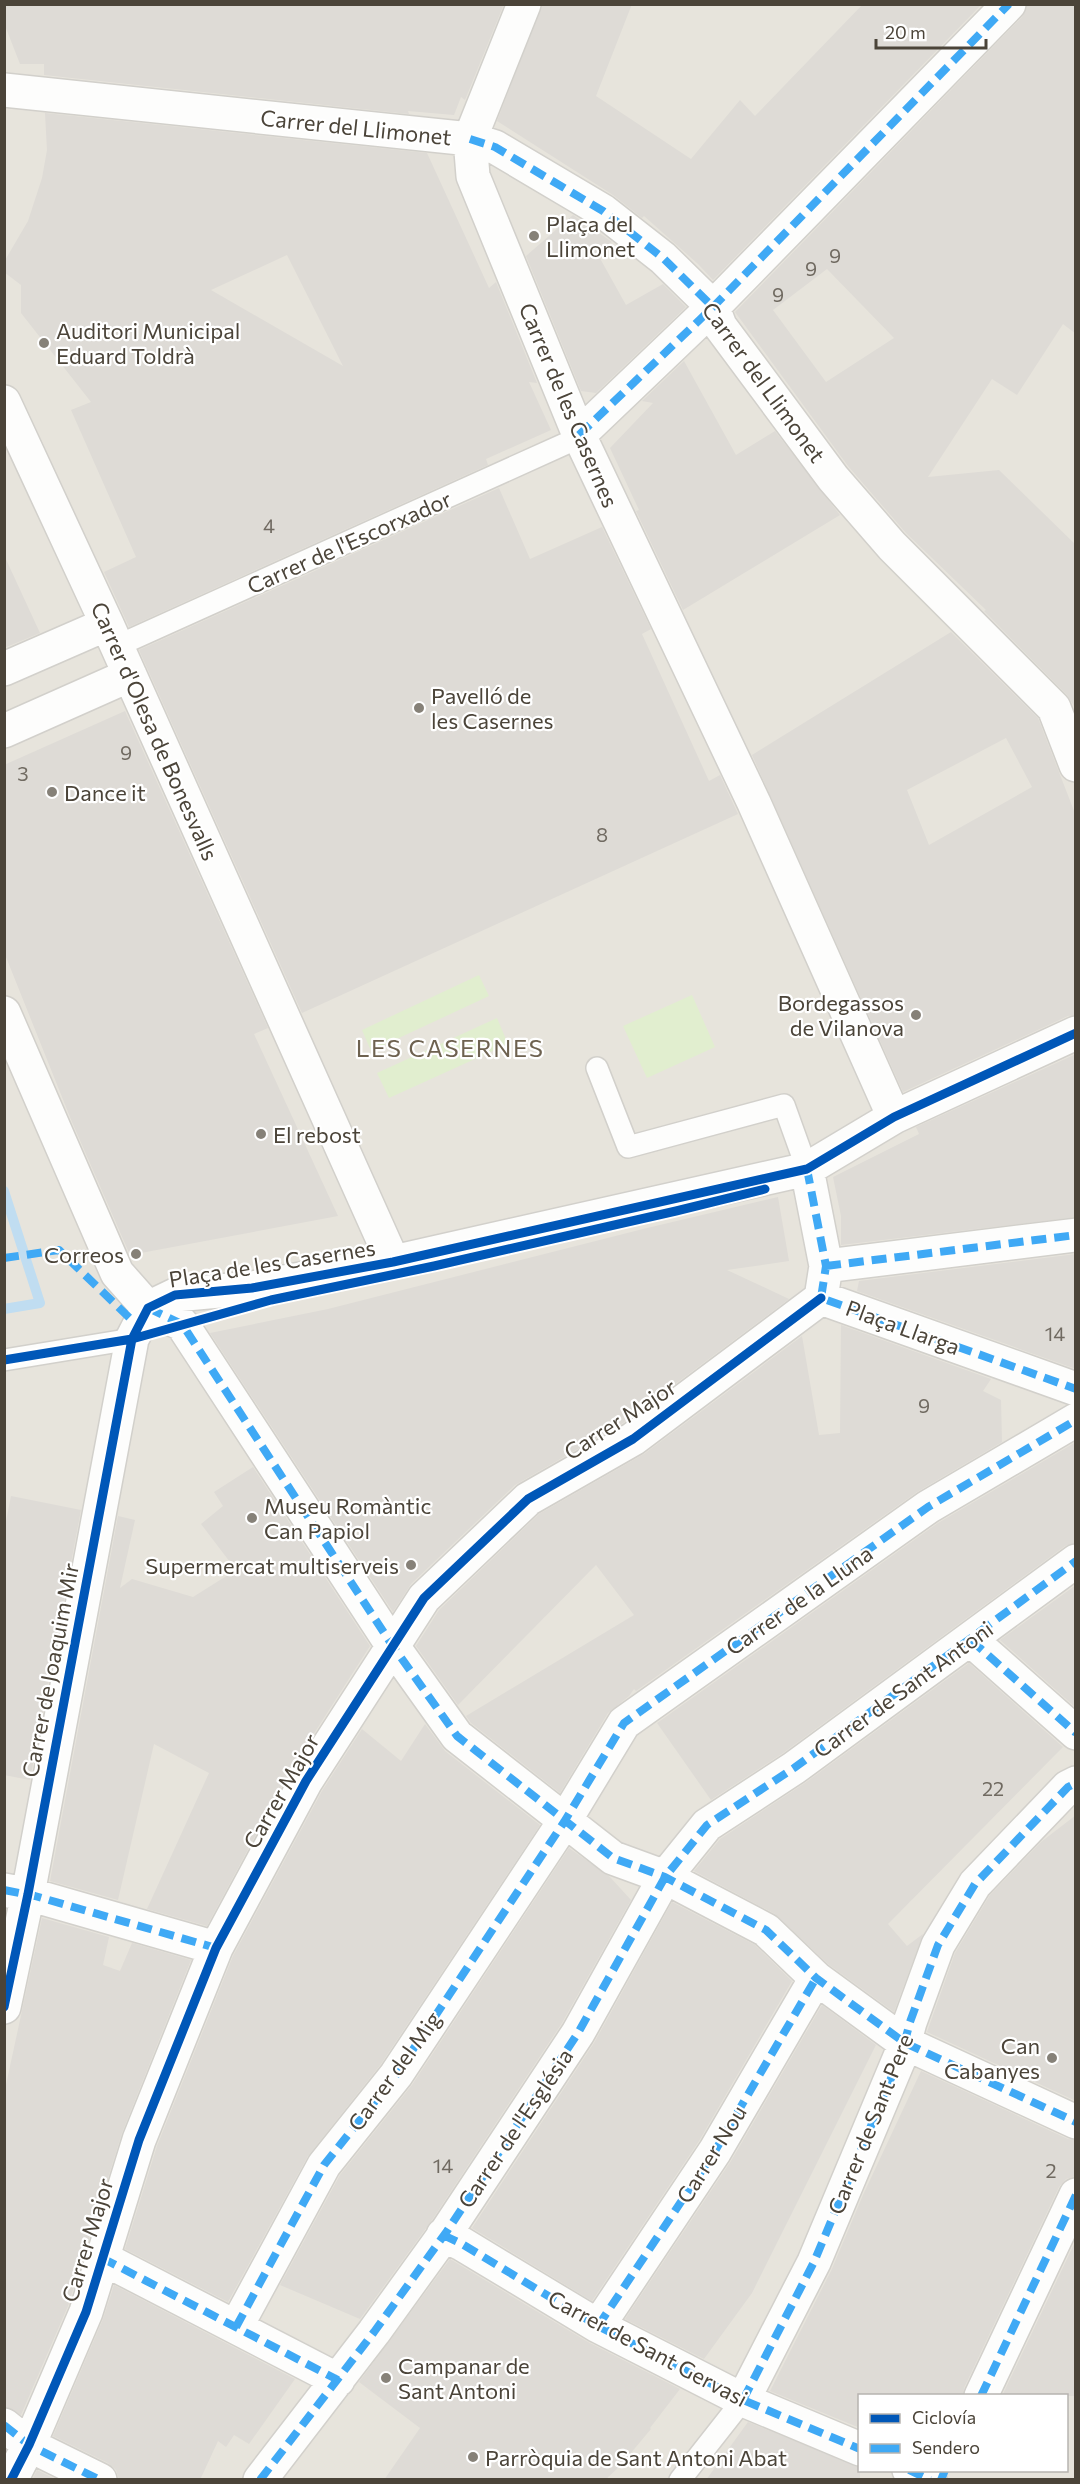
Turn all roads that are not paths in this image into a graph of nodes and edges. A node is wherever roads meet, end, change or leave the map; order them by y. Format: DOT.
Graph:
graph roads {
  1 [pos="524,4"];
  2 [pos="1009,4"];
  3 [pos="4,90"];
  4 [pos="470,139"];
  5 [pos="713,307"];
  6 [pos="4,402"];
  7 [pos="579,435"];
  8 [pos="112,635"];
  9 [pos="4,669"];
  10 [pos="130,675"];
  11 [pos="4,731"];
  12 [pos="1076,765"];
  13 [pos="4,1013"];
  14 [pos="1076,1033"];
  15 [pos="302,1062"];
  16 [pos="597,1068"];
  17 [pos="894,1117"];
  18 [pos="807,1169"];
  19 [pos="1076,1235"];
  20 [pos="393,1262"];
  21 [pos="826,1266"];
  22 [pos="821,1298"];
  23 [pos="148,1308"];
  24 [pos="132,1339"];
  25 [pos="4,1360"];
  26 [pos="1076,1389"];
  27 [pos="1076,1420"];
  28 [pos="1076,1561"];
  29 [pos="971,1640"];
  30 [pos="392,1645"];
  31 [pos="1076,1733"];
  32 [pos="1076,1783"];
  33 [pos="557,1814"];
  34 [pos="664,1876"];
  35 [pos="16,1892"];
  36 [pos="216,1948"];
  37 [pos="816,1977"];
  38 [pos="4,2007"];
  39 [pos="905,2043"];
  40 [pos="1076,2122"];
  41 [pos="1076,2195"];
  42 [pos="443,2235"];
  43 [pos="102,2258"];
  44 [pos="598,2326"];
  45 [pos="236,2327"];
  46 [pos="338,2380"];
  47 [pos="982,2394"];
  48 [pos="743,2400"];
  49 [pos="4,2424"];
  50 [pos="29,2445"];
  51 [pos="858,2448"];
  52 [pos="913,2472"];
  53 [pos="11,2480"];
  54 [pos="100,2480"];
  55 [pos="260,2480"];
  56 [pos="680,2480"];
  57 [pos="930,2480"];
  1 -- 4 [label="street, Carrer de les Casernes"];
  2 -- 5 [label="street"];
  3 -- 4 [label="street, Carrer del Llimonet"];
  4 -- 5 [label="street, Carrer del Llimonet"];
  4 -- 7 [label="street, Carrer de les Casernes"];
  5 -- 7 [label="street"];
  5 -- 12 [label="street, Carrer del Llimonet"];
  6 -- 8 [label="street, Carrer d'Olesa de Bonesvalls"];
  7 -- 8 [label="lane, Carrer de l'Escorxador"];
  7 -- 17 [label="street, Carrer de les Casernes"];
  8 -- 9 [label="street, Carrer de l'Escorxador"];
  8 -- 10 [label="street, Carrer d'Olesa de Bonesvalls"];
  10 -- 11 [label="street"];
  10 -- 15 [label="street, Carrer d'Olesa de Bonesvalls"];
  13 -- 23 [label="street"];
  14 -- 17 [label="street, Plaça de les Casernes"];
  15 -- 20 [label="street, Plaça de les Casernes"];
  16 -- 18 [label="lane"];
  17 -- 18 [label="street, Plaça de les Casernes"];
  18 -- 20 [label="street, Plaça de les Casernes"];
  18 -- 21 [label="street, Plaça Llarga"];
  19 -- 21 [label="street"];
  20 -- 23 [label="street, Plaça de les Casernes"];
  21 -- 22 [label="street, Plaça Llarga"];
  22 -- 26 [label="street, Plaça Llarga"];
  22 -- 30 [label="street, Carrer Major"];
  23 -- 24 [label="street, Plaça de les Casernes"];
  23 -- 30 [label="street"];
  24 -- 25 [label="lane"];
  24 -- 35 [label="street, Carrer de Joaquim Mir"];
  27 -- 33 [label="street, Carrer de la Lluna"];
  28 -- 29 [label="street, Carrer de Sant Antoni"];
  29 -- 31 [label="street"];
  29 -- 34 [label="street, Carrer de Sant Antoni"];
  30 -- 33 [label="street"];
  30 -- 36 [label="street, Carrer Major"];
  32 -- 39 [label="street, Carrer de Sant Pere"];
  33 -- 34 [label="street"];
  33 -- 45 [label="street, Carrer del Mig"];
  34 -- 37 [label="street"];
  34 -- 42 [label="street, Carrer de l'Església"];
  35 -- 36 [label="street"];
  35 -- 38 [label="street, Carrer de Joaquim Mir"];
  36 -- 43 [label="street, Carrer Major"];
  37 -- 39 [label="street"];
  37 -- 44 [label="street, Carrer Nou"];
  39 -- 40 [label="street"];
  39 -- 48 [label="street, Carrer de Sant Pere"];
  41 -- 47 [label="street"];
  42 -- 44 [label="street, Carrer de Sant Gervasi"];
  42 -- 46 [label="street, Carrer de l'Església"];
  43 -- 45 [label="street"];
  43 -- 50 [label="street, Carrer Major"];
  44 -- 48 [label="street, Carrer de Sant Gervasi"];
  45 -- 46 [label="street"];
  46 -- 55 [label="street, Carrer de l'Església"];
  48 -- 51 [label="street, Carrer de Sant Gervasi"];
  48 -- 56 [label="lane, Carrer de Sant Pere"];
  49 -- 50 [label="street"];
  50 -- 53 [label="street, Carrer Major"];
  50 -- 54 [label="street"];
  52 -- 57 [label="street"];
}
